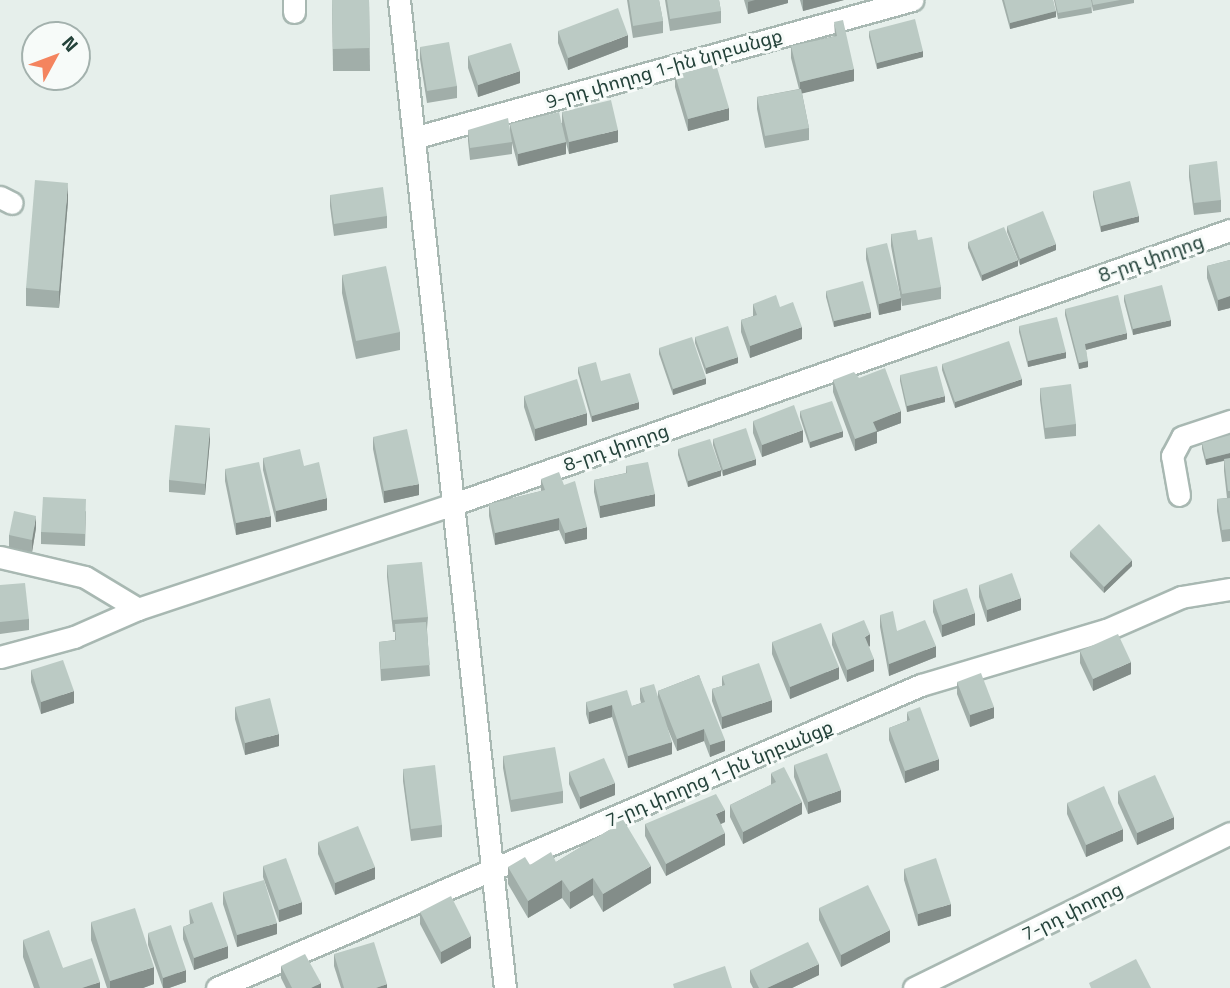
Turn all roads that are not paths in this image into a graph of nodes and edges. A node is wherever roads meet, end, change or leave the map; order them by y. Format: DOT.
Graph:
graph roads {
  1 [pos="399,0"];
  2 [pos="912,0"];
  3 [pos="417,137"];
  4 [pos="1230,230"];
  5 [pos="1230,421"];
  6 [pos="1179,495"];
  7 [pos="451,505"];
  8 [pos="0,556"];
  9 [pos="1230,589"];
  10 [pos="138,609"];
  11 [pos="0,657"];
  12 [pos="1230,834"];
  13 [pos="493,871"];
  14 [pos="218,988"];
  15 [pos="505,988"];
  16 [pos="914,988"];
  1 -- 3 [label="street"];
  2 -- 3 [label="street, 9-րդ փողոց 1-ին նրբանցք"];
  3 -- 7 [label="street"];
  4 -- 7 [label="street, 8-րդ փողոց"];
  5 -- 6 [label="street"];
  7 -- 10 [label="street, 8-րդ փողոց"];
  7 -- 13 [label="street"];
  8 -- 10 [label="street"];
  9 -- 13 [label="street, 7-րդ փողոց 1-ին նրբանցք"];
  10 -- 11 [label="street, 8-րդ փողոց"];
  12 -- 16 [label="street, 7-րդ փողոց"];
  13 -- 14 [label="street, 7-րդ փողոց 1-ին նրբանցք"];
  13 -- 15 [label="street"];
}
